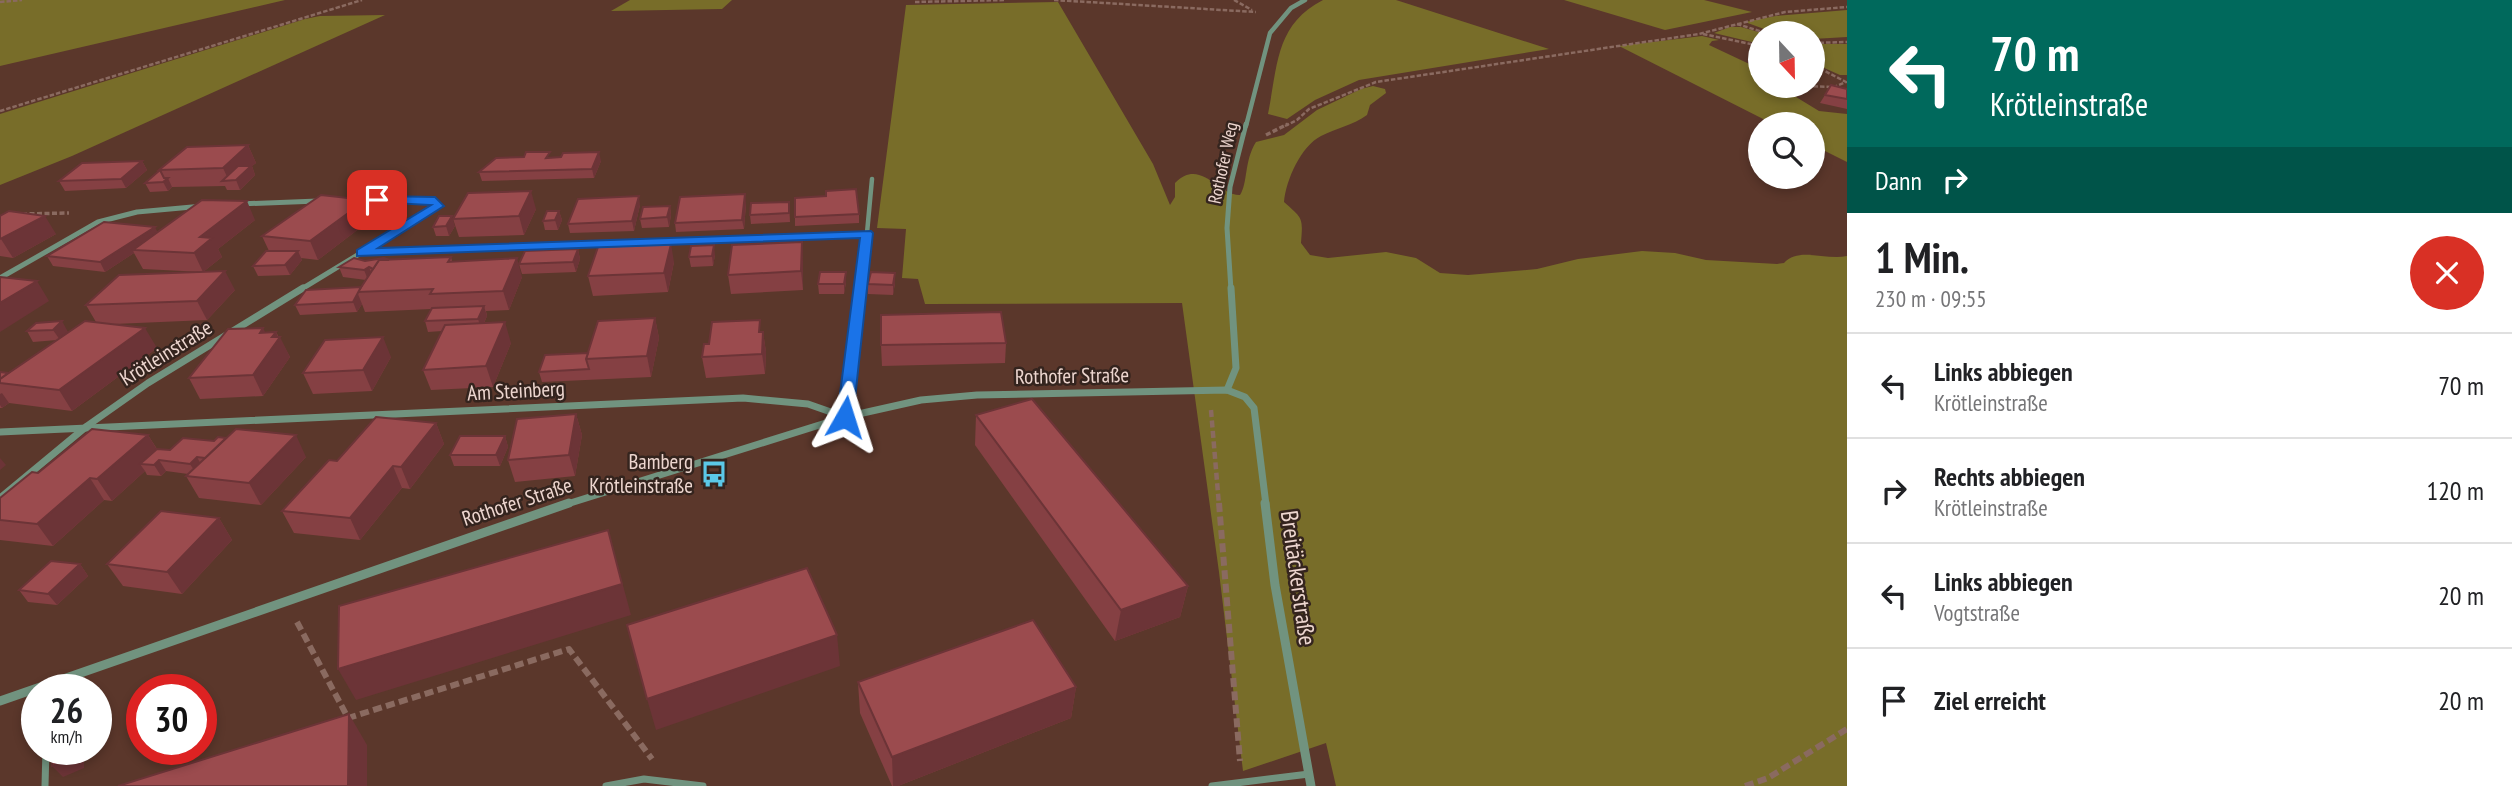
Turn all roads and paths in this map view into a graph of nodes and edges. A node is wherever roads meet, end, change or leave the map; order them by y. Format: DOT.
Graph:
graph roads {
  1 [pos="22,0"];
  2 [pos="362,0"];
  3 [pos="1006,0"];
  4 [pos="1054,0"];
  5 [pos="1234,0"];
  6 [pos="1305,0"];
  7 [pos="0,2"];
  8 [pos="915,2"];
  9 [pos="1847,7"];
  10 [pos="1734,24"];
  11 [pos="1748,28"];
  12 [pos="1699,34"];
  13 [pos="1847,42"];
  14 [pos="1825,43"];
  15 [pos="1748,44"];
  16 [pos="1825,70"];
  17 [pos="1845,85"];
  18 [pos="1825,86"];
  19 [pos="0,111"];
  20 [pos="1244,137"];
  21 [pos="872,179"];
  22 [pos="351,200"];
  23 [pos="326,201"];
  24 [pos="236,204"];
  25 [pos="211,205"];
  26 [pos="11,214"];
  27 [pos="75,214"];
  28 [pos="867,233"];
  29 [pos="362,253"];
  30 [pos="0,278"];
  31 [pos="1210,390"];
  32 [pos="1227,390"];
  33 [pos="845,417"];
  34 [pos="87,426"];
  35 [pos="0,432"];
  36 [pos="0,498"];
  37 [pos="286,600"];
  38 [pos="84,674"];
  39 [pos="21,695"];
  40 [pos="0,701"];
  41 [pos="1847,729"];
  42 [pos="46,765"];
  43 [pos="1309,774"];
  44 [pos="656,780"];
  45 [pos="1241,782"];
  46 [pos="45,786"];
  47 [pos="606,786"];
  48 [pos="703,786"];
  49 [pos="1212,786"];
  50 [pos="1311,786"];
  51 [pos="1745,786"];
  1 -- 7 [label="path"];
  2 -- 19 [label="path"];
  3 -- 8 [label="path"];
  4 -- 5 [label="path"];
  6 -- 20 [label="street, Rothofer Weg"];
  9 -- 10 [label="path"];
  10 -- 11 [label="path"];
  10 -- 12 [label="path"];
  12 -- 15 [label="path"];
  12 -- 20 [label="path"];
  13 -- 14 [label="path"];
  16 -- 17 [label="path"];
  17 -- 18 [label="path"];
  20 -- 32 [label="street, Rothofer Weg"];
  21 -- 28 [label="lane"];
  22 -- 29 [label="street, Krötleinstraße"];
  23 -- 24 [label="street"];
  25 -- 30 [label="street"];
  26 -- 27 [label="path"];
  28 -- 29 [label="lane, Krötleinstraße"];
  28 -- 33 [label="street"];
  29 -- 34 [label="street, Krötleinstraße"];
  31 -- 32 [label="street, Rothofer Straße"];
  31 -- 33 [label="street, Rothofer Straße"];
  31 -- 45 [label="path"];
  32 -- 43 [label="street, Breitäckerstraße"];
  33 -- 34 [label="street, Am Steinberg"];
  33 -- 37 [label="street, Rothofer Straße"];
  34 -- 35 [label="street, Am Steinberg"];
  34 -- 36 [label="street, Krötleinstraße"];
  37 -- 38 [label="street, Rothofer Straße"];
  37 -- 44 [label="path"];
  39 -- 40 [label="street, Rothofer Straße"];
  41 -- 51 [label="path"];
  42 -- 46 [label="lane"];
  43 -- 45 [label="lane"];
  43 -- 50 [label="street, Breitäckerstraße"];
  44 -- 47 [label="lane"];
  44 -- 48 [label="lane"];
  45 -- 49 [label="lane"];
}
